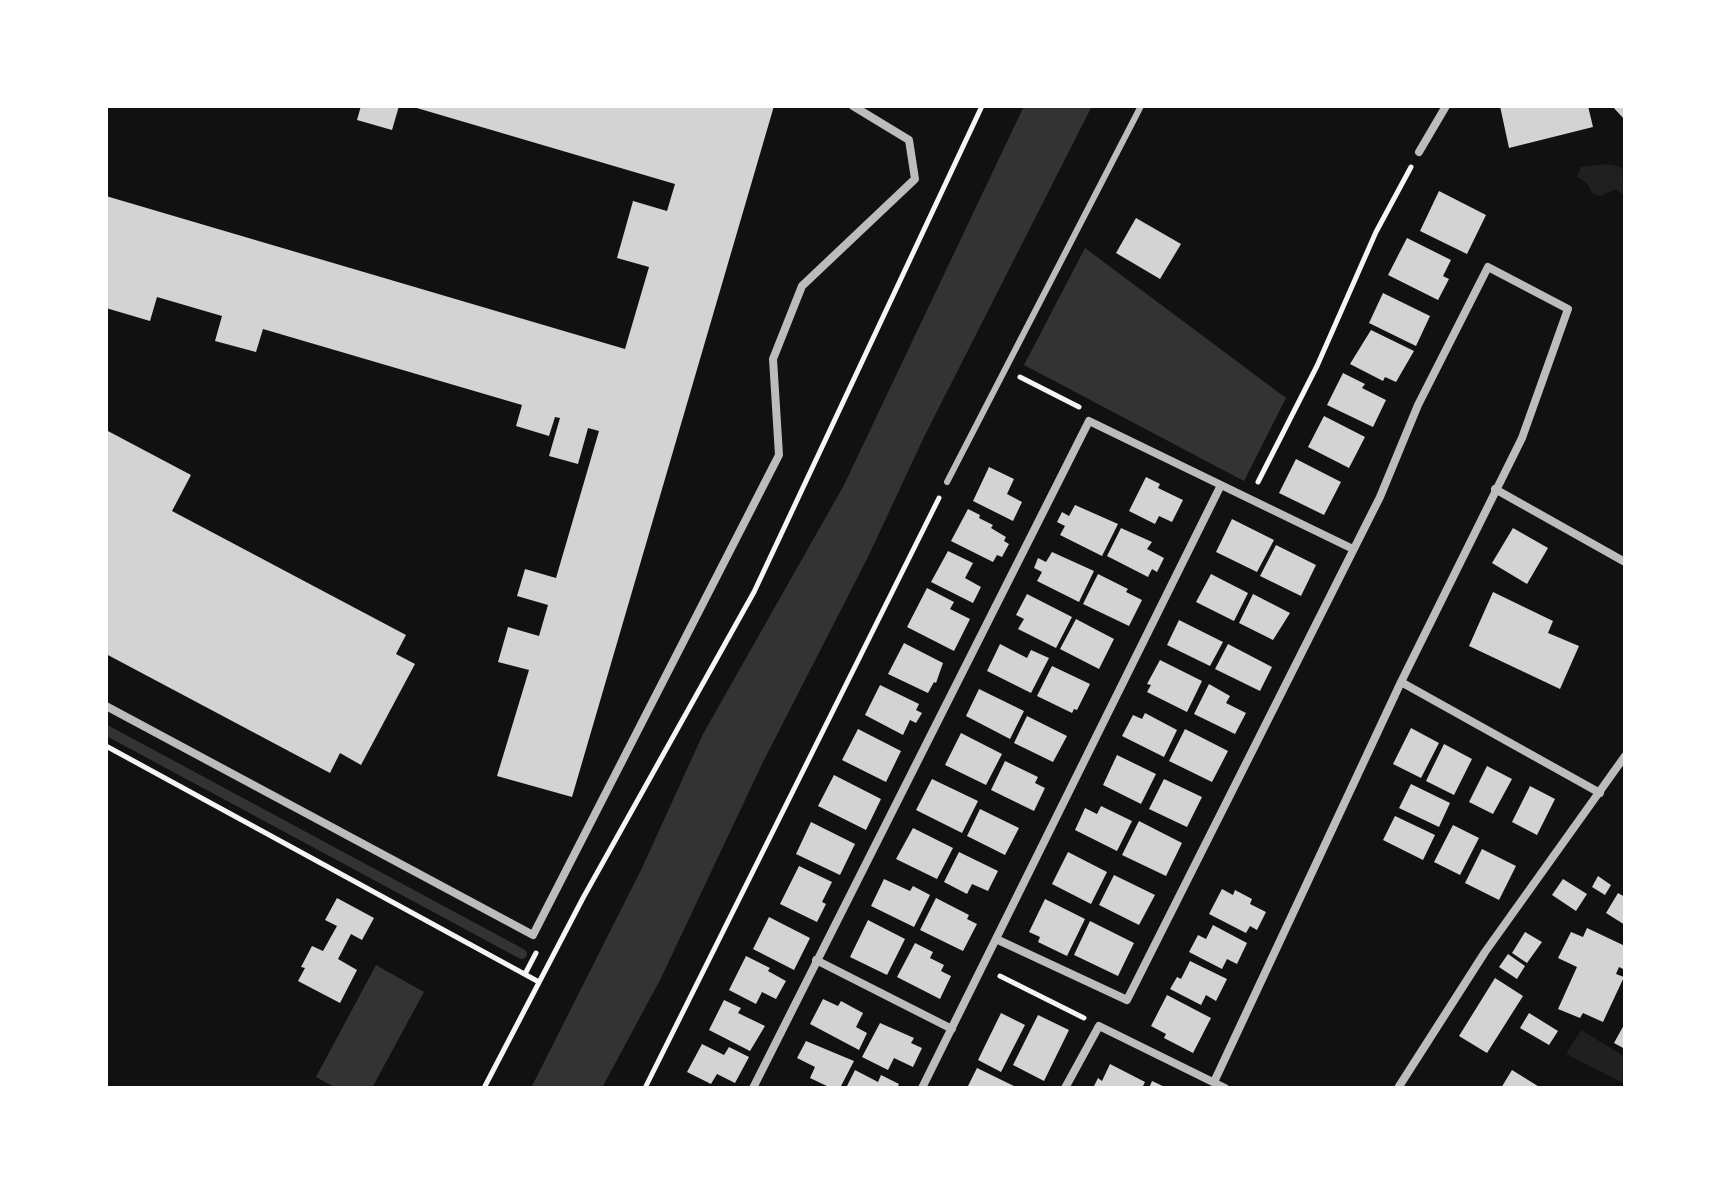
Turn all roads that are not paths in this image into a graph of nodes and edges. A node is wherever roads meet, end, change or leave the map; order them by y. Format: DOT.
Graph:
graph roads {
  1 [pos="853,106"];
  2 [pos="1141,106"];
  3 [pos="1446,106"];
  4 [pos="1419,152"];
  5 [pos="947,482"];
  6 [pos="1221,485"];
  7 [pos="1495,489"];
  8 [pos="1353,549"];
  9 [pos="1625,562"];
  10 [pos="1401,682"];
  11 [pos="106,706"];
  12 [pos="1625,756"];
  13 [pos="1600,793"];
  14 [pos="996,939"];
  15 [pos="816,960"];
  16 [pos="952,1029"];
  17 [pos="1214,1082"];
  18 [pos="753,1088"];
  19 [pos="922,1088"];
  20 [pos="1065,1088"];
  21 [pos="1225,1088"];
  22 [pos="1398,1088"];
  1 -- 11 [label="street"];
  2 -- 5 [label="lane"];
  3 -- 4 [label="street"];
  6 -- 8 [label="street"];
  6 -- 14 [label="street"];
  6 -- 15 [label="street"];
  7 -- 8 [label="street"];
  7 -- 9 [label="street"];
  7 -- 10 [label="street"];
  8 -- 14 [label="street"];
  10 -- 13 [label="street"];
  10 -- 17 [label="street"];
  12 -- 13 [label="street"];
  13 -- 22 [label="street"];
  14 -- 16 [label="street"];
  15 -- 16 [label="street"];
  15 -- 18 [label="street"];
  16 -- 19 [label="street"];
  17 -- 20 [label="street"];
  17 -- 21 [label="street"];
}
